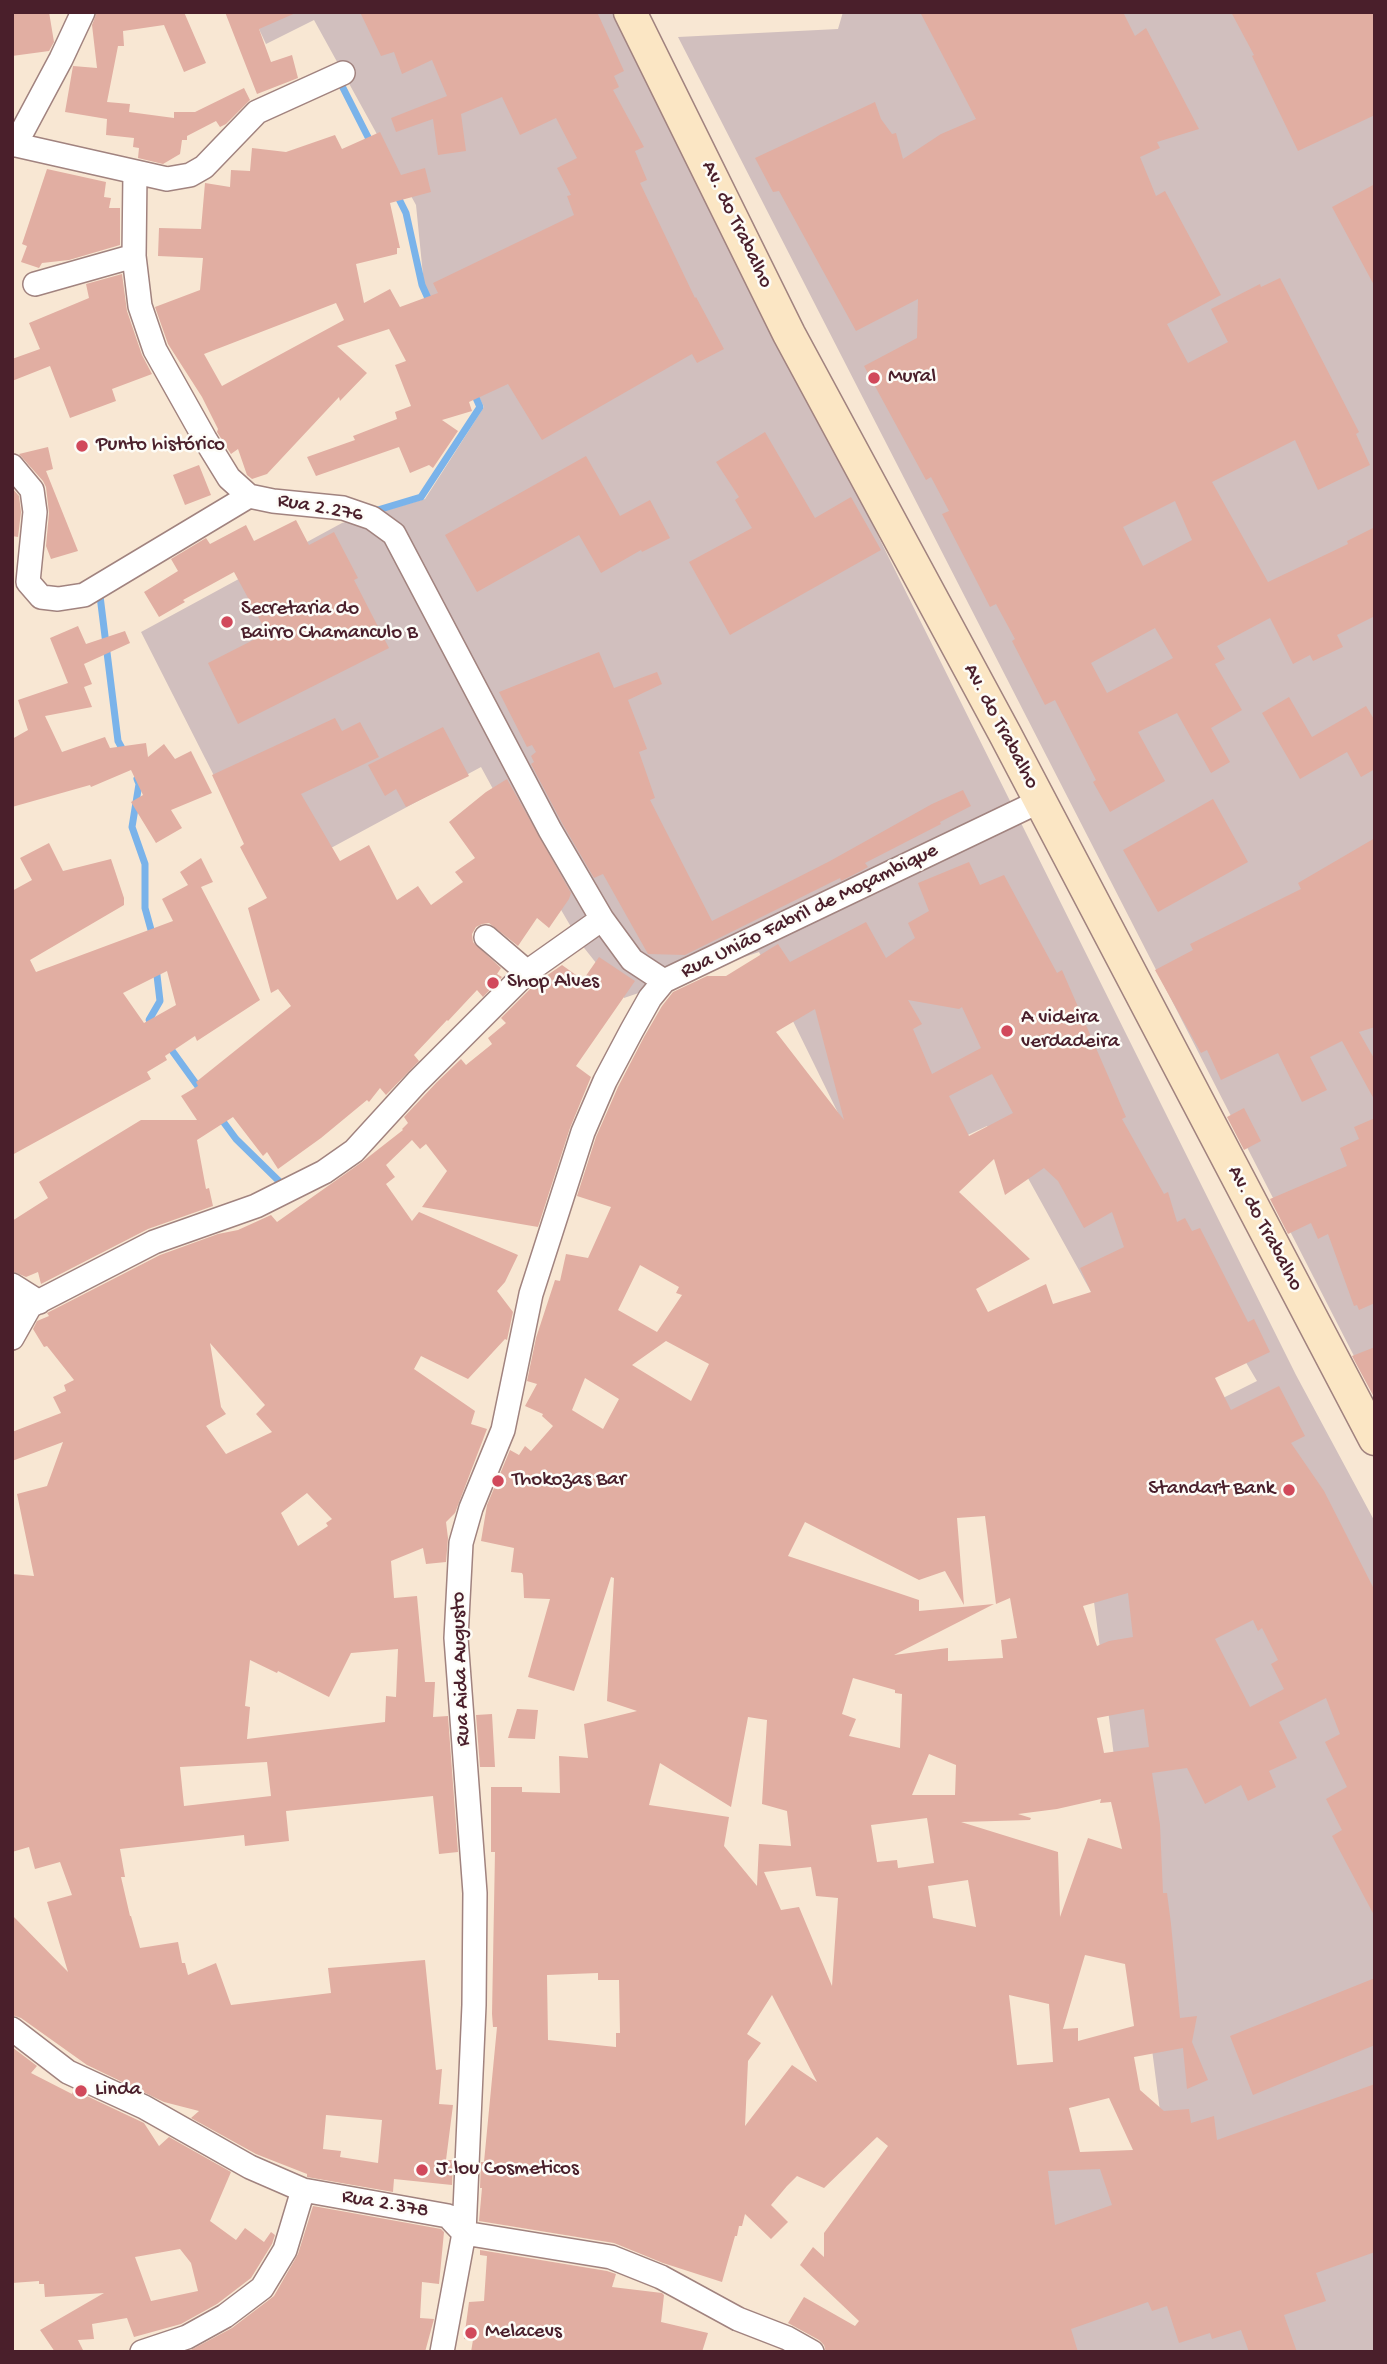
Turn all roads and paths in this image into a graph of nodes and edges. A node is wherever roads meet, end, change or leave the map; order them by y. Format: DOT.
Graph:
graph roads {
  1 [pos="83,12"];
  2 [pos="630,12"];
  3 [pos="344,73"];
  4 [pos="14,144"];
  5 [pos="135,173"];
  6 [pos="134,256"];
  7 [pos="35,284"];
  8 [pos="12,466"];
  9 [pos="249,496"];
  10 [pos="1040,802"];
  11 [pos="602,919"];
  12 [pos="486,937"];
  13 [pos="527,972"];
  14 [pos="664,981"];
  15 [pos="12,1285"];
  16 [pos="27,1306"];
  17 [pos="12,1338"];
  18 [pos="1375,1439"];
  19 [pos="12,2029"];
  20 [pos="303,2190"];
  21 [pos="464,2233"];
  22 [pos="142,2352"];
  23 [pos="442,2352"];
  24 [pos="812,2352"];
  1 -- 4 [label="street"];
  2 -- 10 [label="main road, Av. do Trabalho"];
  3 -- 5 [label="street"];
  4 -- 5 [label="street"];
  5 -- 6 [label="street"];
  6 -- 7 [label="street"];
  6 -- 9 [label="street"];
  8 -- 9 [label="street, Rua 2.276"];
  9 -- 11 [label="street, Rua 2.276"];
  10 -- 14 [label="street, Rua União Fabril de Moçambique"];
  10 -- 18 [label="main road, Av. do Trabalho"];
  11 -- 13 [label="street"];
  11 -- 14 [label="street, Rua União Fabril de Moçambique"];
  12 -- 13 [label="street"];
  13 -- 16 [label="street"];
  14 -- 21 [label="street, Rua Aida Augusto"];
  15 -- 16 [label="street"];
  16 -- 17 [label="street"];
  19 -- 20 [label="street, Rua 2.378"];
  20 -- 21 [label="street, Rua 2.378"];
  20 -- 22 [label="street"];
  21 -- 23 [label="street, Rua Aida Augusto"];
  21 -- 24 [label="street, Rua 2.378"];
}
